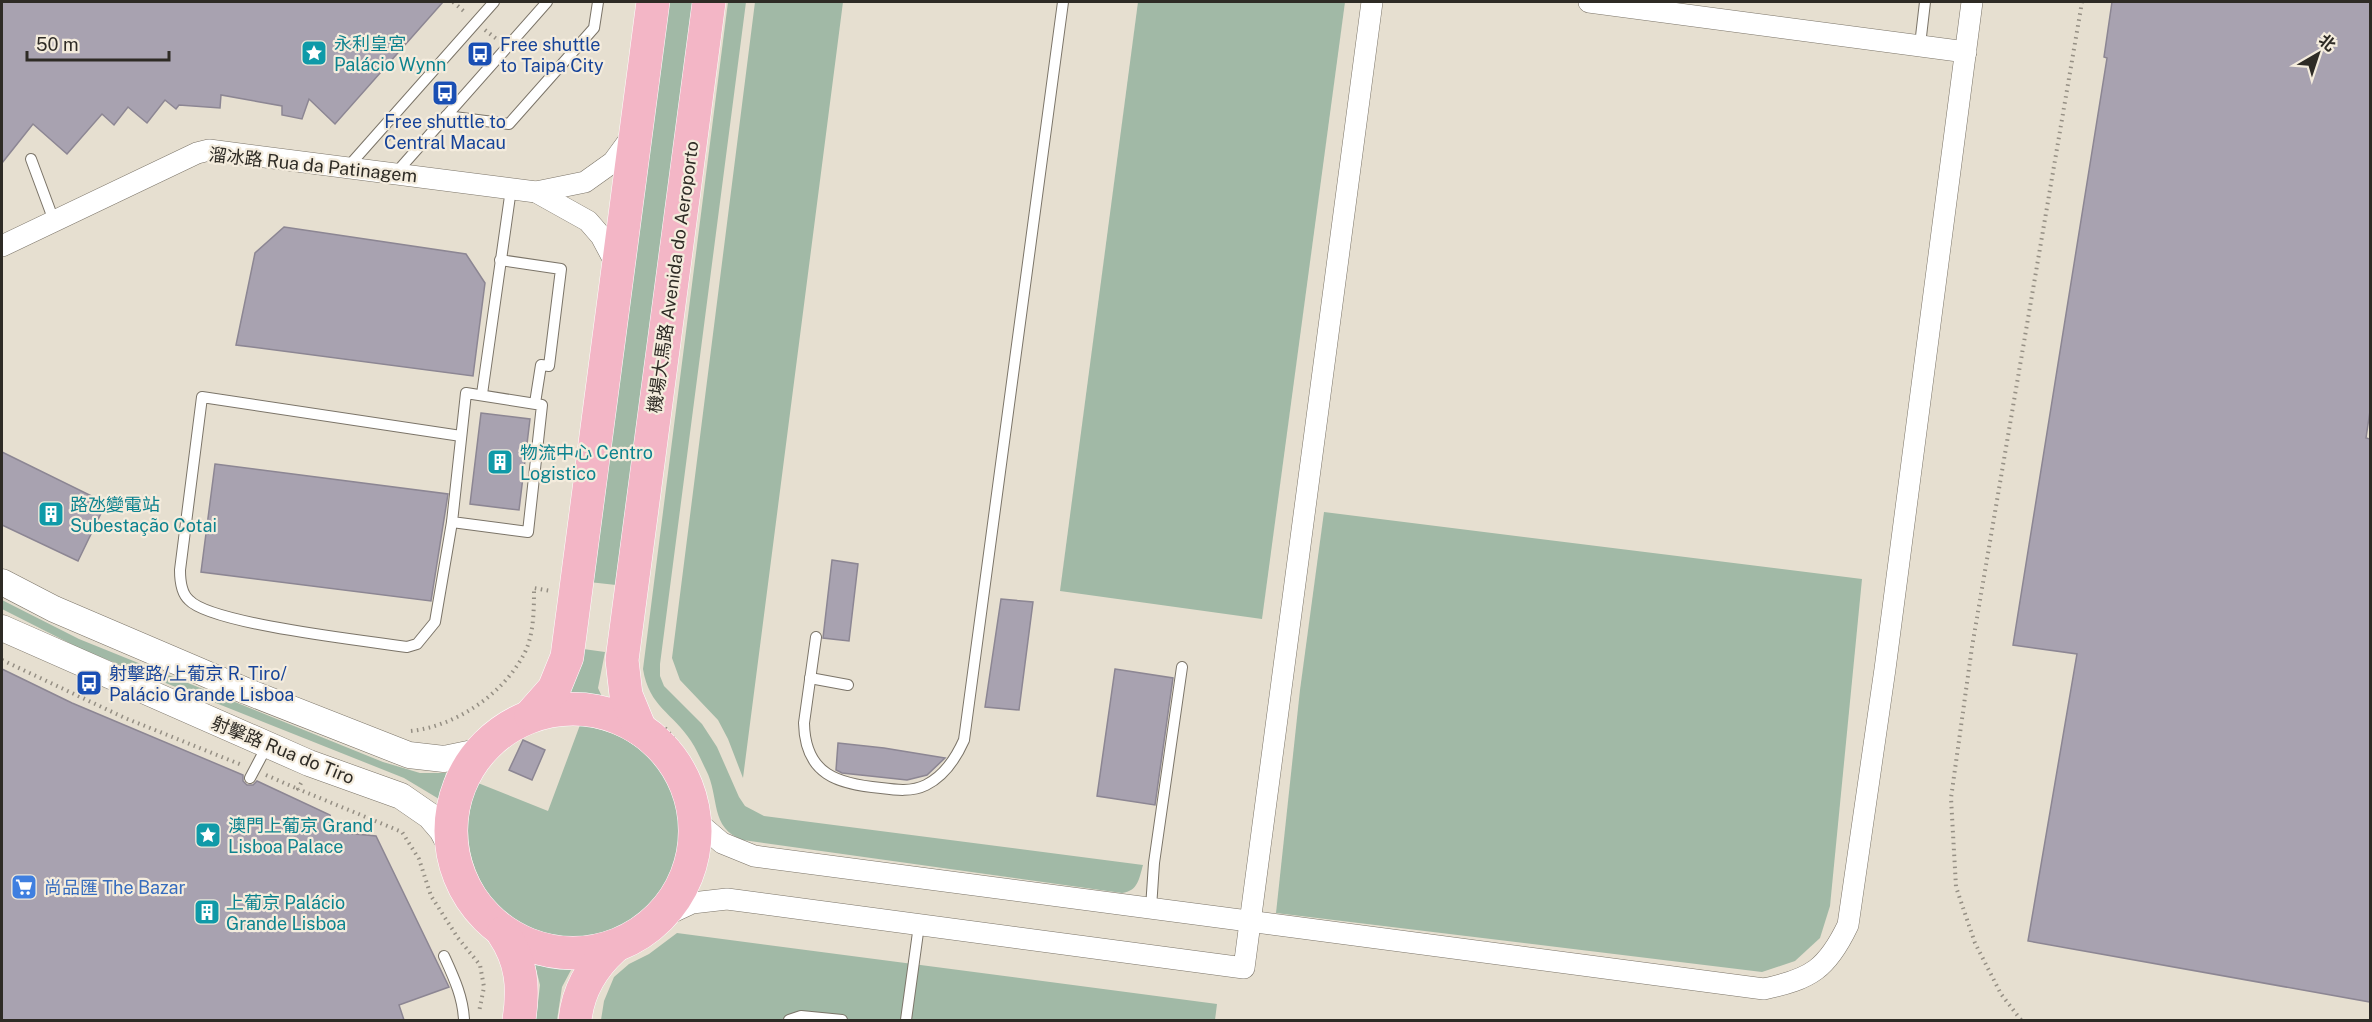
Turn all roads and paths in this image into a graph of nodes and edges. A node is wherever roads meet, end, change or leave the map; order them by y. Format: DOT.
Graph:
graph roads {
  1 [pos="494,2"];
  2 [pos="547,2"];
  3 [pos="598,2"];
  4 [pos="653,2"];
  5 [pos="709,2"];
  6 [pos="1063,2"];
  7 [pos="1371,2"];
  8 [pos="1589,2"];
  9 [pos="1925,2"];
  10 [pos="1972,2"];
  11 [pos="2082,2"];
  12 [pos="1920,45"];
  13 [pos="1966,52"];
  14 [pos="446,116"];
  15 [pos="636,131"];
  16 [pos="374,137"];
  17 [pos="421,144"];
  18 [pos="31,159"];
  19 [pos="346,168"];
  20 [pos="394,174"];
  21 [pos="511,189"];
  22 [pos="536,192"];
  23 [pos="54,221"];
  24 [pos="2,246"];
  25 [pos="500,260"];
  26 [pos="618,269"];
  27 [pos="482,394"];
  28 [pos="535,403"];
  29 [pos="461,436"];
  30 [pos="452,522"];
  31 [pos="2,582"];
  32 [pos="2,628"];
  33 [pos="816,637"];
  34 [pos="2,660"];
  35 [pos="1182,667"];
  36 [pos="810,678"];
  37 [pos="848,685"];
  38 [pos="531,715"];
  39 [pos="640,729"];
  40 [pos="268,744"];
  41 [pos="477,752"];
  42 [pos="309,763"];
  43 [pos="252,774"];
  44 [pos="298,789"];
  45 [pos="695,820"];
  46 [pos="450,845"];
  47 [pos="1151,908"];
  48 [pos="660,918"];
  49 [pos="1251,921"];
  50 [pos="919,925"];
  51 [pos="503,933"];
  52 [pos="613,948"];
  53 [pos="444,956"];
  54 [pos="464,1020"];
  55 [pos="478,1020"];
  56 [pos="519,1020"];
  57 [pos="574,1020"];
  58 [pos="789,1020"];
  59 [pos="842,1020"];
  60 [pos="906,1020"];
  61 [pos="2020,1020"];
  1 -- 16 [label="lane"];
  2 -- 14 [label="lane"];
  3 -- 14 [label="lane"];
  4 -- 15 [label="main road"];
  5 -- 39 [label="main road, 機場大馬路 Avenida do Aeroporto"];
  6 -- 36 [label="lane"];
  7 -- 49 [label="street"];
  8 -- 12 [label="street"];
  9 -- 12 [label="lane"];
  10 -- 13 [label="street"];
  11 -- 61 [label="path"];
  12 -- 13 [label="street"];
  13 -- 49 [label="street"];
  14 -- 17 [label="lane"];
  15 -- 22 [label="street, 溜冰路 Rua da Patinagem"];
  15 -- 26 [label="main road"];
  16 -- 17 [label="path"];
  16 -- 19 [label="lane"];
  17 -- 20 [label="lane"];
  18 -- 23 [label="lane"];
  19 -- 20 [label="street, 溜冰路 Rua da Patinagem"];
  19 -- 23 [label="street, 溜冰路 Rua da Patinagem"];
  20 -- 21 [label="street, 溜冰路 Rua da Patinagem"];
  21 -- 22 [label="street, 溜冰路 Rua da Patinagem"];
  21 -- 25 [label="lane"];
  22 -- 26 [label="street, 溜冰路 Rua da Patinagem"];
  23 -- 24 [label="street, 溜冰路 Rua da Patinagem"];
  25 -- 27 [label="lane"];
  25 -- 28 [label="lane"];
  26 -- 38 [label="main road"];
  27 -- 28 [label="lane"];
  27 -- 29 [label="lane"];
  28 -- 30 [label="lane"];
  29 -- 30 [label="lane"];
  29 -- 30 [label="lane"];
  31 -- 41 [label="street"];
  32 -- 40 [label="street, 射擊路 Rua do Tiro"];
  33 -- 36 [label="lane"];
  34 -- 43 [label="path"];
  35 -- 47 [label="lane"];
  36 -- 37 [label="lane"];
  38 -- 39 [label="main road"];
  38 -- 41 [label="main road"];
  39 -- 45 [label="main road"];
  40 -- 42 [label="street, 射擊路 Rua do Tiro"];
  40 -- 43 [label="lane"];
  41 -- 46 [label="main road"];
  42 -- 44 [label="path"];
  42 -- 46 [label="street, 射擊路 Rua do Tiro"];
  43 -- 44 [label="path"];
  44 -- 55 [label="path"];
  45 -- 47 [label="street"];
  45 -- 48 [label="main road"];
  46 -- 51 [label="main road"];
  47 -- 49 [label="street"];
  48 -- 50 [label="street"];
  48 -- 52 [label="main road"];
  49 -- 50 [label="street"];
  50 -- 60 [label="lane"];
  51 -- 52 [label="main road"];
  51 -- 56 [label="main road"];
  52 -- 57 [label="main road"];
  53 -- 54 [label="lane"];
  58 -- 59 [label="lane"];
}
